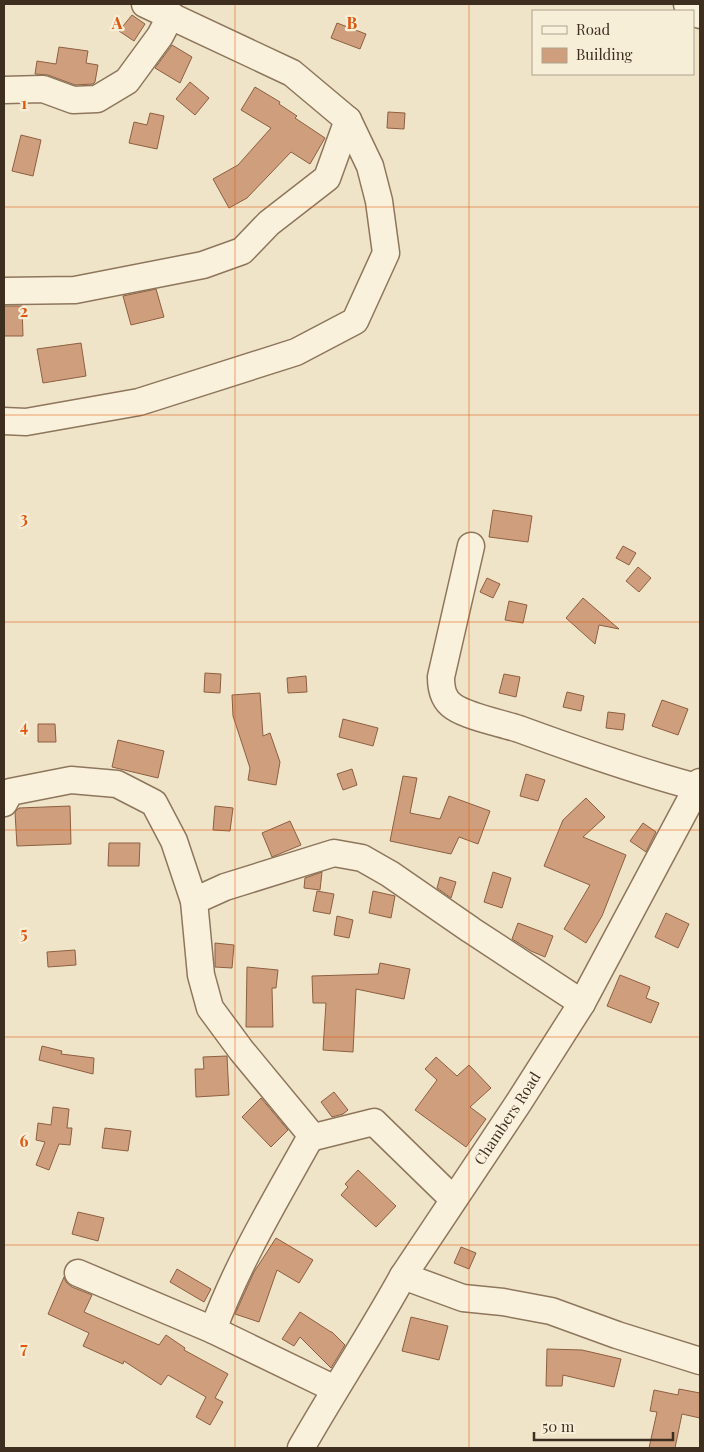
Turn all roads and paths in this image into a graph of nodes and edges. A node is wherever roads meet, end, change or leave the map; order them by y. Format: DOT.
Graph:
graph roads {
  1 [pos="145,4"];
  2 [pos="687,4"];
  3 [pos="171,15"];
  4 [pos="700,15"];
  5 [pos="4,90"];
  6 [pos="348,120"];
  7 [pos="4,291"];
  8 [pos="4,421"];
  9 [pos="471,546"];
  10 [pos="699,786"];
  11 [pos="6,794"];
  12 [pos="194,901"];
  13 [pos="582,1004"];
  14 [pos="310,1138"];
  15 [pos="453,1199"];
  16 [pos="78,1273"];
  17 [pos="403,1276"];
  18 [pos="213,1330"];
  19 [pos="700,1361"];
  20 [pos="335,1389"];
  21 [pos="301,1448"];
  1 -- 3 [label="street"];
  2 -- 4 [label="street"];
  3 -- 5 [label="street"];
  3 -- 6 [label="street"];
  6 -- 7 [label="street"];
  6 -- 8 [label="street"];
  9 -- 10 [label="street"];
  10 -- 13 [label="street, Chambers Road"];
  11 -- 12 [label="street"];
  12 -- 13 [label="street"];
  12 -- 14 [label="street"];
  13 -- 15 [label="street, Chambers Road"];
  14 -- 15 [label="street"];
  14 -- 18 [label="street"];
  15 -- 17 [label="street, Chambers Road"];
  16 -- 18 [label="street"];
  17 -- 19 [label="street"];
  17 -- 20 [label="street, Chambers Road"];
  18 -- 20 [label="street"];
  20 -- 21 [label="street, Chambers Road"];
}
